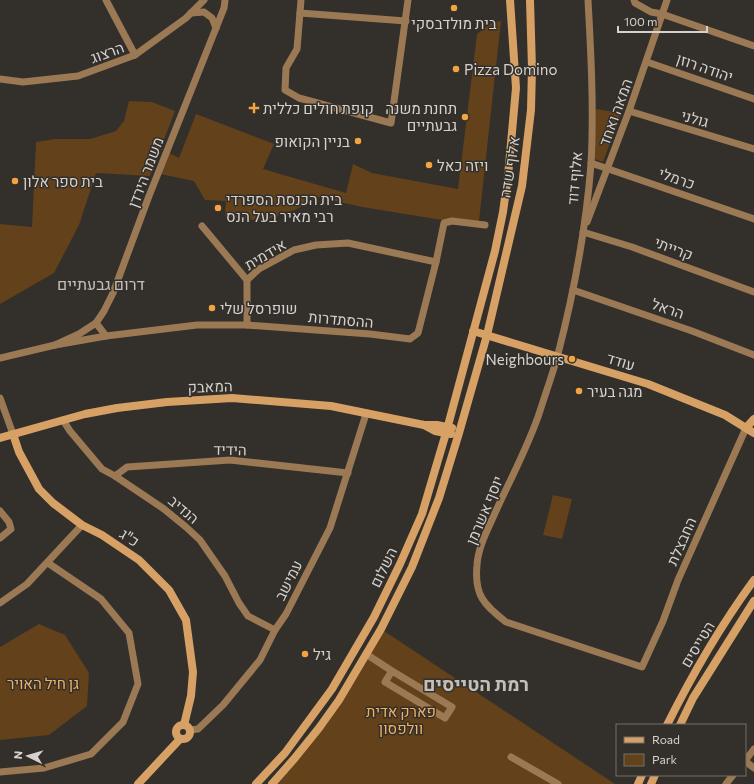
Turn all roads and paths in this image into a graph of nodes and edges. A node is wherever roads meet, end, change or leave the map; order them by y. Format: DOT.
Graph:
graph roads {
  1 [pos="106,0"];
  2 [pos="204,0"];
  3 [pos="225,0"];
  4 [pos="230,0"];
  5 [pos="301,0"];
  6 [pos="408,0"];
  7 [pos="510,0"];
  8 [pos="530,0"];
  9 [pos="588,0"];
  10 [pos="634,0"];
  11 [pos="667,0"];
  12 [pos="191,13"];
  13 [pos="300,13"];
  14 [pos="662,14"];
  15 [pos="406,21"];
  16 [pos="216,28"];
  17 [pos="754,46"];
  18 [pos="135,55"];
  19 [pos="647,62"];
  20 [pos="0,79"];
  21 [pos="754,98"];
  22 [pos="629,111"];
  23 [pos="754,149"];
  24 [pos="591,163"];
  25 [pos="607,168"];
  26 [pos="754,219"];
  27 [pos="485,225"];
  28 [pos="202,226"];
  29 [pos="583,232"];
  30 [pos="436,262"];
  31 [pos="247,280"];
  32 [pos="573,290"];
  33 [pos="754,292"];
  34 [pos="93,325"];
  35 [pos="247,325"];
  36 [pos="473,331"];
  37 [pos="487,335"];
  38 [pos="106,336"];
  39 [pos="97,337"];
  40 [pos="55,345"];
  41 [pos="754,355"];
  42 [pos="558,356"];
  43 [pos="0,358"];
  44 [pos="0,398"];
  45 [pos="366,414"];
  46 [pos="754,419"];
  47 [pos="63,420"];
  48 [pos="746,428"];
  49 [pos="447,430"];
  50 [pos="754,432"];
  51 [pos="13,434"];
  52 [pos="459,434"];
  53 [pos="0,438"];
  54 [pos="348,473"];
  55 [pos="115,476"];
  56 [pos="0,512"];
  57 [pos="82,525"];
  58 [pos="0,538"];
  59 [pos="48,563"];
  60 [pos="754,580"];
  61 [pos="754,601"];
  62 [pos="0,603"];
  63 [pos="276,630"];
  64 [pos="366,654"];
  65 [pos="642,667"];
  66 [pos="392,671"];
  67 [pos="668,724"];
  68 [pos="680,724"];
  69 [pos="187,728"];
  70 [pos="754,750"];
  71 [pos="511,757"];
  72 [pos="746,760"];
  73 [pos="746,762"];
  74 [pos="754,768"];
  75 [pos="0,772"];
  76 [pos="732,776"];
  77 [pos="138,784"];
  78 [pos="256,784"];
  79 [pos="272,784"];
  80 [pos="558,784"];
  81 [pos="726,784"];
  1 -- 18 [label="street"];
  2 -- 12 [label="street, הרצוג"];
  3 -- 16 [label="street, משמר הירדן"];
  4 -- 16 [label="street, משמר הירדן"];
  5 -- 13 [label="street"];
  6 -- 15 [label="street"];
  7 -- 36 [label="main road, אלוף שדה"];
  8 -- 37 [label="main road, אלוף שדה"];
  9 -- 24 [label="street, אלוף דוד"];
  10 -- 14 [label="street"];
  11 -- 14 [label="street, המאה ואחד"];
  12 -- 16 [label="street"];
  12 -- 18 [label="street, הרצוג"];
  13 -- 15 [label="street"];
  13 -- 15 [label="street"];
  14 -- 17 [label="street"];
  14 -- 19 [label="street, המאה ואחד"];
  16 -- 34 [label="street, משמר הירדן"];
  18 -- 20 [label="street, הרצוג"];
  19 -- 21 [label="street, יהודה רוזן"];
  19 -- 22 [label="street, המאה ואחד"];
  22 -- 23 [label="street, גולני"];
  22 -- 25 [label="street, המאה ואחד"];
  24 -- 25 [label="street, כרמלי"];
  24 -- 29 [label="street, אלוף דוד"];
  25 -- 26 [label="street, כרמלי"];
  25 -- 29 [label="street, המאה ואחד"];
  27 -- 30 [label="street, ההסתדרות"];
  28 -- 31 [label="street"];
  29 -- 32 [label="street, אלוף דוד"];
  29 -- 33 [label="street, קרייתי"];
  30 -- 31 [label="street, אידמית"];
  30 -- 35 [label="street, ההסתדרות"];
  31 -- 35 [label="street, אידמית"];
  32 -- 41 [label="street, הראל"];
  32 -- 42 [label="street, אלוף דוד"];
  34 -- 38 [label="street"];
  34 -- 39 [label="street"];
  34 -- 40 [label="street, ההסתדרות"];
  35 -- 38 [label="street, ההסתדרות"];
  36 -- 37 [label="main road, עודד"];
  36 -- 49 [label="main road, השלום"];
  37 -- 42 [label="main road, עודד"];
  37 -- 52 [label="main road, השלום"];
  38 -- 39 [label="street, ההסתדרות"];
  39 -- 40 [label="street, ההסתדרות"];
  40 -- 43 [label="street, ההסתדרות"];
  42 -- 48 [label="main road, עודד"];
  42 -- 65 [label="street, יוסף אשרמן"];
  44 -- 51 [label="street, כ\"ג"];
  45 -- 47 [label="main road, המאבק"];
  45 -- 49 [label="main road, המאבק"];
  45 -- 54 [label="street, עמישב"];
  46 -- 48 [label="main road"];
  47 -- 51 [label="main road, המאבק"];
  47 -- 55 [label="street, הנדיב"];
  48 -- 50 [label="main road, עודד"];
  48 -- 65 [label="street, החבצלת"];
  49 -- 52 [label="main road, המאבק"];
  49 -- 78 [label="main road, השלום"];
  51 -- 53 [label="main road, המאבק"];
  51 -- 57 [label="main road, כ\"ג"];
  52 -- 64 [label="main road, השלום"];
  54 -- 55 [label="street, הידיד"];
  54 -- 63 [label="street, עמישב"];
  55 -- 63 [label="street, הנדיב"];
  56 -- 58 [label="street"];
  57 -- 59 [label="street"];
  57 -- 69 [label="main road, כ\"ג"];
  59 -- 62 [label="street"];
  59 -- 75 [label="street"];
  60 -- 67 [label="main road, הטייסים"];
  61 -- 68 [label="main road, הטייסים"];
  63 -- 69 [label="street, עמישב"];
  64 -- 66 [label="street"];
  64 -- 79 [label="main road, השלום"];
  66 -- 66 [label="street"];
  69 -- 77 [label="main road, כ\"ג"];
  70 -- 72 [label="street"];
  71 -- 80 [label="street"];
  73 -- 74 [label="street"];
  76 -- 81 [label="street"];
}
